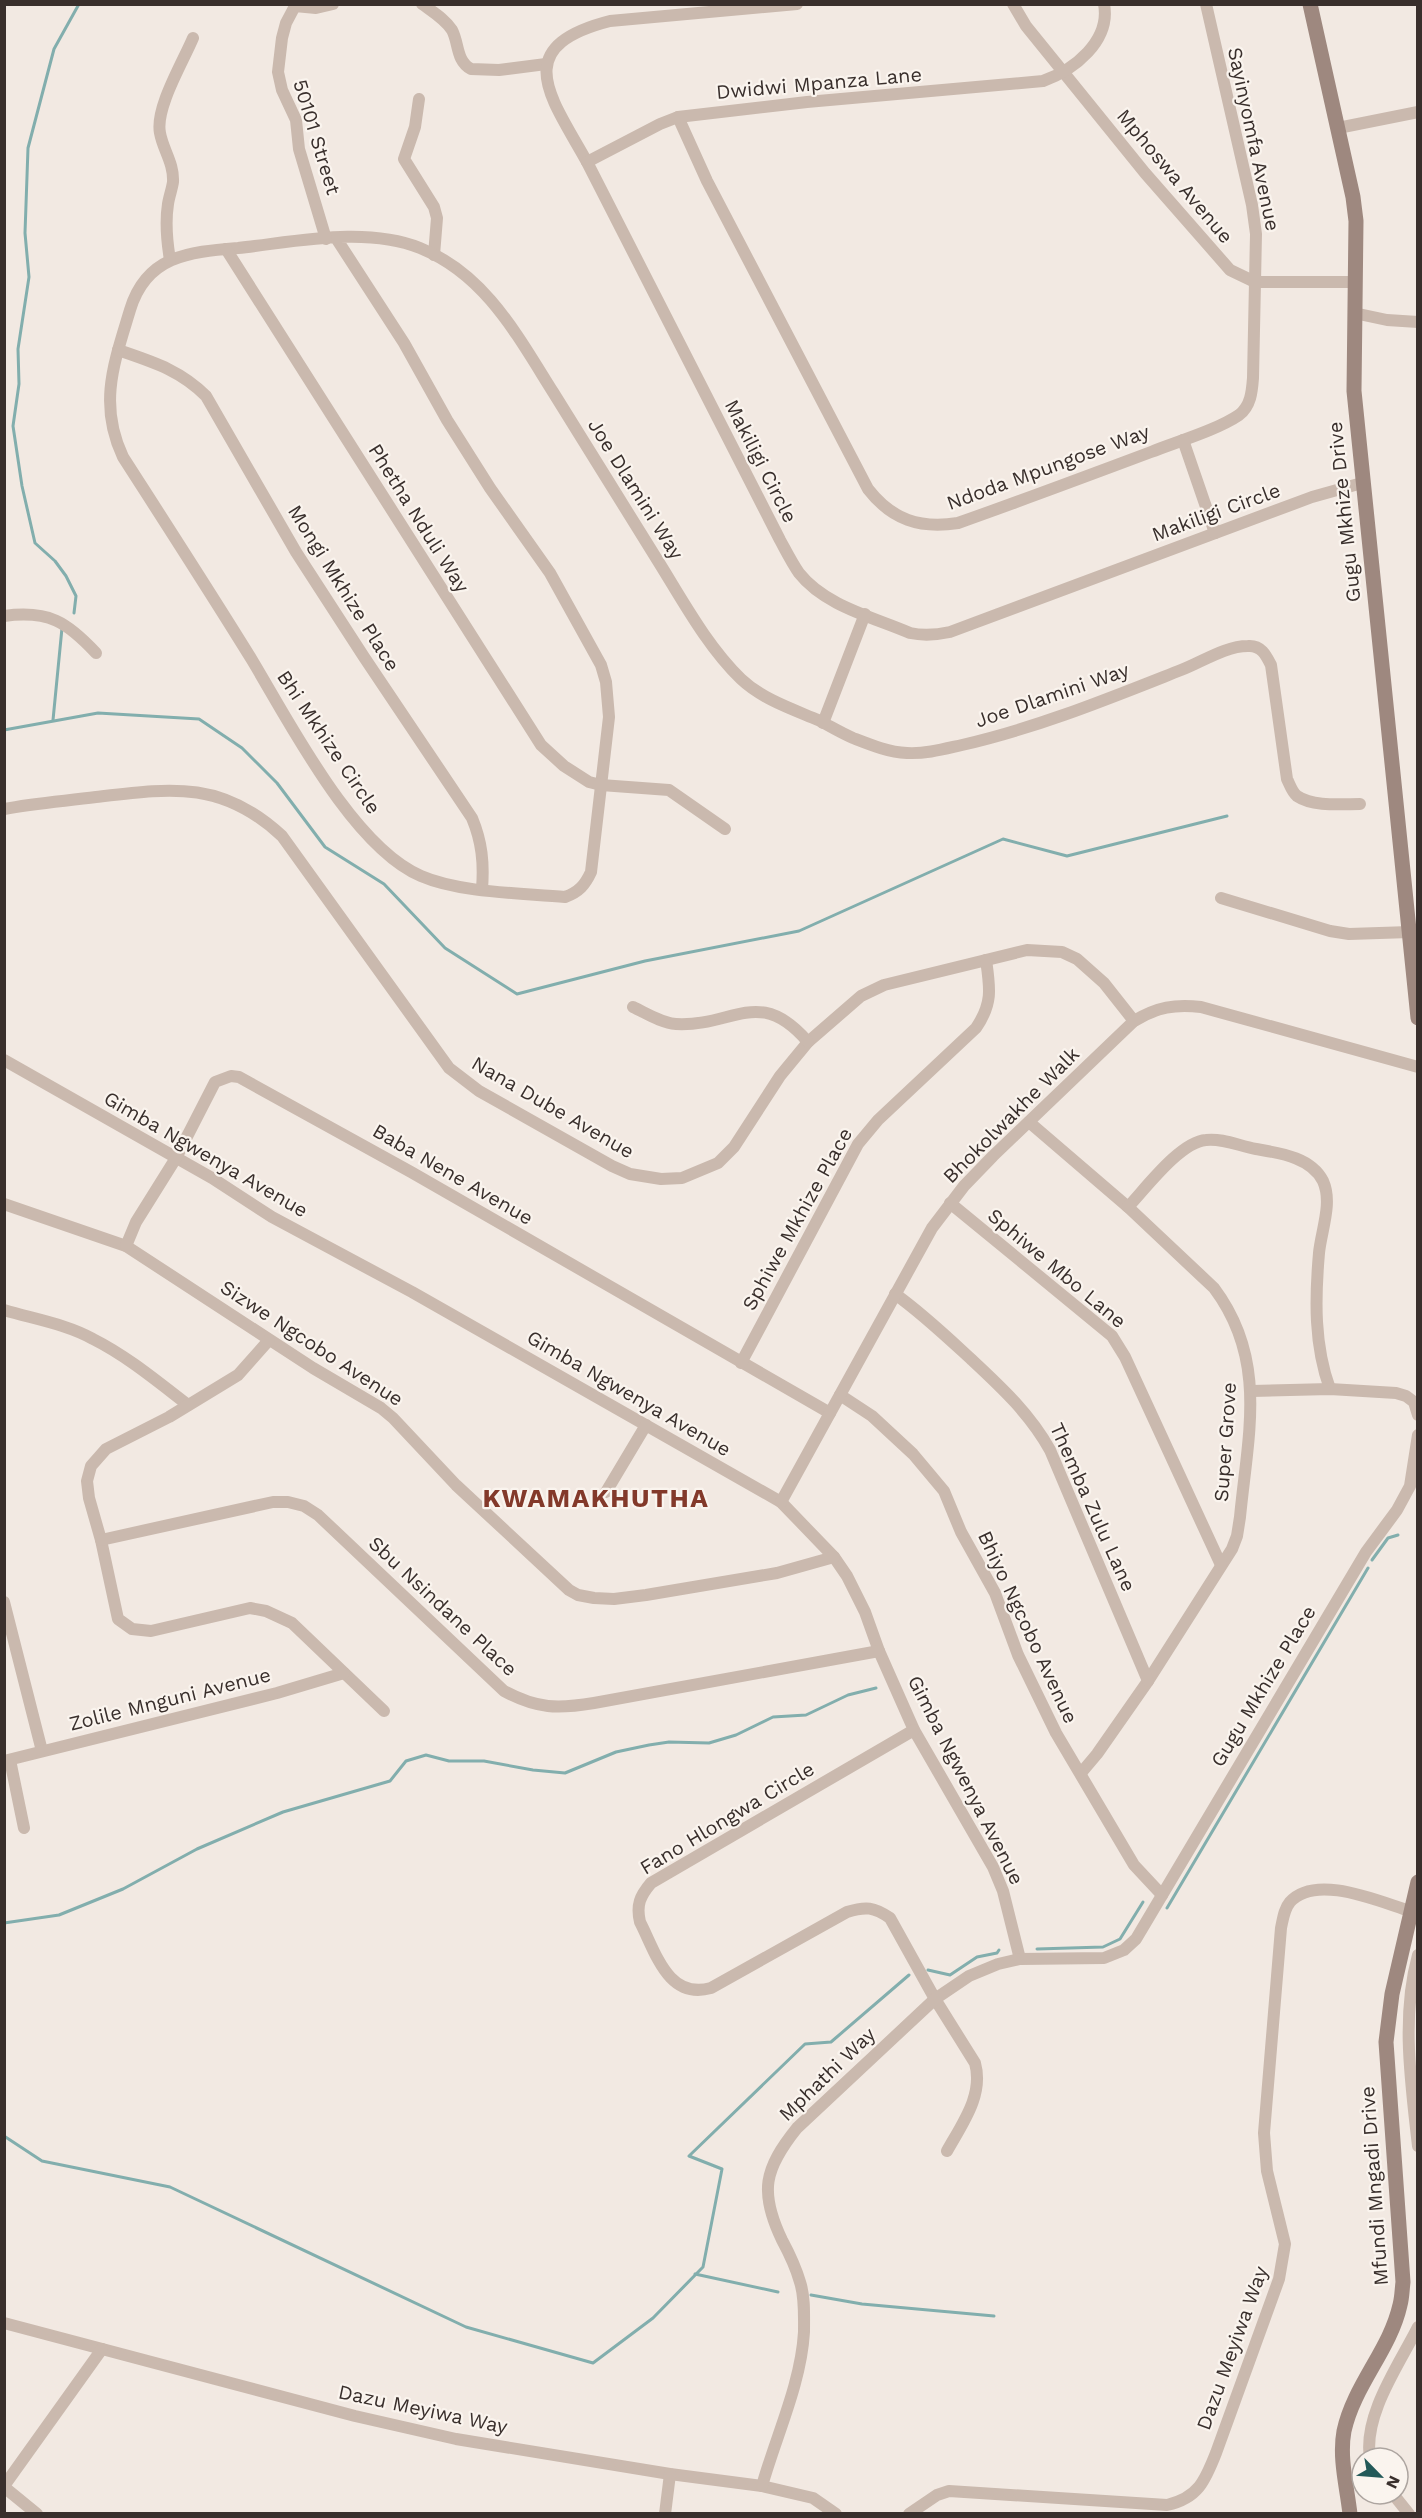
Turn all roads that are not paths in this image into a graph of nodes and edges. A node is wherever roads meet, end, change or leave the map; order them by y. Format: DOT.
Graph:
graph roads {
  1 [pos="333,4"];
  2 [pos="422,4"];
  3 [pos="797,4"];
  4 [pos="1013,4"];
  5 [pos="1104,4"];
  6 [pos="1206,4"];
  7 [pos="1310,4"];
  8 [pos="193,38"];
  9 [pos="546,64"];
  10 [pos="1062,71"];
  11 [pos="419,99"];
  12 [pos="1418,112"];
  13 [pos="678,117"];
  14 [pos="1338,128"];
  15 [pos="587,162"];
  16 [pos="331,239"];
  17 [pos="226,249"];
  18 [pos="434,255"];
  19 [pos="170,260"];
  20 [pos="467,276"];
  21 [pos="1255,282"];
  22 [pos="1355,282"];
  23 [pos="1354,313"];
  24 [pos="1418,322"];
  25 [pos="118,350"];
  26 [pos="1183,440"];
  27 [pos="1362,483"];
  28 [pos="1215,533"];
  29 [pos="865,614"];
  30 [pos="4,616"];
  31 [pos="96,653"];
  32 [pos="823,723"];
  33 [pos="601,785"];
  34 [pos="1360,804"];
  35 [pos="4,809"];
  36 [pos="725,829"];
  37 [pos="482,889"];
  38 [pos="1221,898"];
  39 [pos="1410,932"];
  40 [pos="986,960"];
  41 [pos="633,1007"];
  42 [pos="1418,1018"];
  43 [pos="1134,1021"];
  44 [pos="808,1042"];
  45 [pos="4,1060"];
  46 [pos="1418,1067"];
  47 [pos="1029,1122"];
  48 [pos="176,1158"];
  49 [pos="950,1203"];
  50 [pos="4,1204"];
  51 [pos="1128,1207"];
  52 [pos="126,1246"];
  53 [pos="895,1294"];
  54 [pos="4,1310"];
  55 [pos="269,1340"];
  56 [pos="741,1363"];
  57 [pos="1330,1389"];
  58 [pos="1252,1391"];
  59 [pos="840,1395"];
  60 [pos="188,1405"];
  61 [pos="830,1413"];
  62 [pos="1418,1415"];
  63 [pos="646,1425"];
  64 [pos="1418,1435"];
  65 [pos="606,1492"];
  66 [pos="781,1502"];
  67 [pos="101,1540"];
  68 [pos="834,1557"];
  69 [pos="1221,1565"];
  70 [pos="4,1602"];
  71 [pos="879,1651"];
  72 [pos="344,1673"];
  73 [pos="1148,1681"];
  74 [pos="384,1711"];
  75 [pos="914,1730"];
  76 [pos="42,1751"];
  77 [pos="7,1760"];
  78 [pos="1081,1773"];
  79 [pos="24,1828"];
  80 [pos="1418,1882"];
  81 [pos="1162,1895"];
  82 [pos="1410,1911"];
  83 [pos="1124,1950"];
  84 [pos="1418,1955"];
  85 [pos="1020,1959"];
  86 [pos="935,1999"];
  87 [pos="1413,2026"];
  88 [pos="1418,2146"];
  89 [pos="947,2151"];
  90 [pos="4,2324"];
  91 [pos="1418,2327"];
  92 [pos="102,2349"];
  93 [pos="1370,2446"];
  94 [pos="670,2474"];
  95 [pos="762,2486"];
  96 [pos="4,2487"];
  97 [pos="37,2514"];
  98 [pos="665,2514"];
  99 [pos="836,2514"];
  100 [pos="909,2514"];
  101 [pos="1350,2514"];
  1 -- 16 [label="street, 50101 Street"];
  2 -- 9 [label="street"];
  3 -- 9 [label="street"];
  4 -- 10 [label="street, Mphoswa Avenue"];
  5 -- 10 [label="street, Dwidwi Mpanza Lane"];
  6 -- 21 [label="street, Sayinyomfa Avenue"];
  7 -- 14 [label="street, Gugu Mkhize Drive"];
  8 -- 19 [label="street"];
  9 -- 15 [label="street, Makiligi Circle"];
  10 -- 13 [label="street, Dwidwi Mpanza Lane"];
  10 -- 21 [label="street, Mphoswa Avenue"];
  11 -- 18 [label="street"];
  12 -- 14 [label="street"];
  13 -- 15 [label="street, Dwidwi Mpanza Lane"];
  13 -- 26 [label="street, Ndoda Mpungose Way"];
  14 -- 22 [label="street, Gugu Mkhize Drive"];
  15 -- 29 [label="street, Makiligi Circle"];
  16 -- 17 [label="street, Bhi Mkhize Circle"];
  16 -- 18 [label="street, Bhi Mkhize Circle"];
  16 -- 33 [label="street, Bhi Mkhize Circle"];
  17 -- 19 [label="street, Bhi Mkhize Circle"];
  17 -- 33 [label="street, Phetha Nduli Way"];
  18 -- 20 [label="street, Bhi Mkhize Circle"];
  19 -- 25 [label="street, Bhi Mkhize Circle"];
  20 -- 32 [label="street, Joe Dlamini Way"];
  21 -- 22 [label="street, Mphoswa Avenue"];
  21 -- 26 [label="street, Ndoda Mpungose Way"];
  22 -- 23 [label="street, Gugu Mkhize Drive"];
  23 -- 24 [label="street"];
  23 -- 27 [label="street, Gugu Mkhize Drive"];
  25 -- 37 [label="street, Mongi Mkhize Place"];
  25 -- 37 [label="street, Bhi Mkhize Circle"];
  26 -- 28 [label="street"];
  27 -- 28 [label="street, Makiligi Circle"];
  27 -- 39 [label="street, Gugu Mkhize Drive"];
  28 -- 29 [label="street, Makiligi Circle"];
  29 -- 32 [label="street"];
  30 -- 31 [label="street"];
  32 -- 34 [label="street, Joe Dlamini Way"];
  33 -- 36 [label="street"];
  33 -- 37 [label="street, Bhi Mkhize Circle"];
  35 -- 44 [label="street, Nana Dube Avenue"];
  38 -- 39 [label="street"];
  39 -- 42 [label="street, Gugu Mkhize Drive"];
  40 -- 43 [label="street, Nana Dube Avenue"];
  40 -- 44 [label="street, Nana Dube Avenue"];
  40 -- 56 [label="street, Sphiwe Mkhize Place"];
  41 -- 44 [label="street"];
  43 -- 46 [label="street, Bhokolwakhe Walk"];
  43 -- 47 [label="street, Bhokolwakhe Walk"];
  45 -- 48 [label="street, Gimba Ngwenya Avenue"];
  47 -- 49 [label="street, Bhokolwakhe Walk"];
  47 -- 51 [label="street, Super Grove"];
  48 -- 52 [label="street, Baba Nene Avenue"];
  48 -- 56 [label="street, Baba Nene Avenue"];
  48 -- 63 [label="street, Gimba Ngwenya Avenue"];
  49 -- 53 [label="street, Bhokolwakhe Walk"];
  49 -- 69 [label="street, Sphiwe Mbo Lane"];
  50 -- 52 [label="street, Sizwe Ngcobo Avenue"];
  51 -- 57 [label="street"];
  51 -- 58 [label="street, Super Grove"];
  52 -- 55 [label="street, Sizwe Ngcobo Avenue"];
  53 -- 59 [label="street, Bhokolwakhe Walk"];
  53 -- 73 [label="street, Themba Zulu Lane"];
  54 -- 60 [label="street"];
  55 -- 60 [label="street"];
  55 -- 68 [label="street, Sizwe Ngcobo Avenue"];
  56 -- 61 [label="street, Baba Nene Avenue"];
  57 -- 58 [label="street"];
  57 -- 62 [label="street"];
  58 -- 69 [label="street, Super Grove"];
  59 -- 61 [label="street, Bhokolwakhe Walk"];
  59 -- 78 [label="street, Bhiyo Ngcobo Avenue"];
  60 -- 67 [label="street"];
  61 -- 66 [label="street, Bhokolwakhe Walk"];
  63 -- 65 [label="street"];
  63 -- 66 [label="street, Gimba Ngwenya Avenue"];
  64 -- 81 [label="street, Gugu Mkhize Place"];
  66 -- 68 [label="street, Gimba Ngwenya Avenue"];
  67 -- 71 [label="street, Sbu Nsindane Place"];
  67 -- 72 [label="street"];
  68 -- 71 [label="street, Gimba Ngwenya Avenue"];
  69 -- 73 [label="street, Super Grove"];
  70 -- 76 [label="street"];
  71 -- 75 [label="street, Gimba Ngwenya Avenue"];
  72 -- 74 [label="street"];
  72 -- 76 [label="street, Zolile Mnguni Avenue"];
  73 -- 78 [label="street, Super Grove"];
  75 -- 85 [label="street, Gimba Ngwenya Avenue"];
  75 -- 86 [label="street, Fano Hlongwa Circle"];
  76 -- 77 [label="street, Zolile Mnguni Avenue"];
  77 -- 79 [label="street"];
  78 -- 81 [label="street, Bhiyo Ngcobo Avenue"];
  80 -- 82 [label="street, Mfundi Mngadi Drive"];
  81 -- 83 [label="street, Gugu Mkhize Place"];
  82 -- 100 [label="street, Dazu Meyiwa Way"];
  82 -- 101 [label="street, Mfundi Mngadi Drive"];
  83 -- 85 [label="street, Mphathi Way"];
  84 -- 87 [label="street"];
  85 -- 86 [label="street, Mphathi Way"];
  86 -- 89 [label="street"];
  86 -- 95 [label="street, Mphathi Way"];
  87 -- 88 [label="street"];
  90 -- 92 [label="street, Dazu Meyiwa Way"];
  91 -- 93 [label="street"];
  92 -- 94 [label="street, Dazu Meyiwa Way"];
  92 -- 96 [label="street"];
  94 -- 95 [label="street, Dazu Meyiwa Way"];
  94 -- 98 [label="street"];
  95 -- 99 [label="street, Dazu Meyiwa Way"];
  96 -- 97 [label="street"];
}
